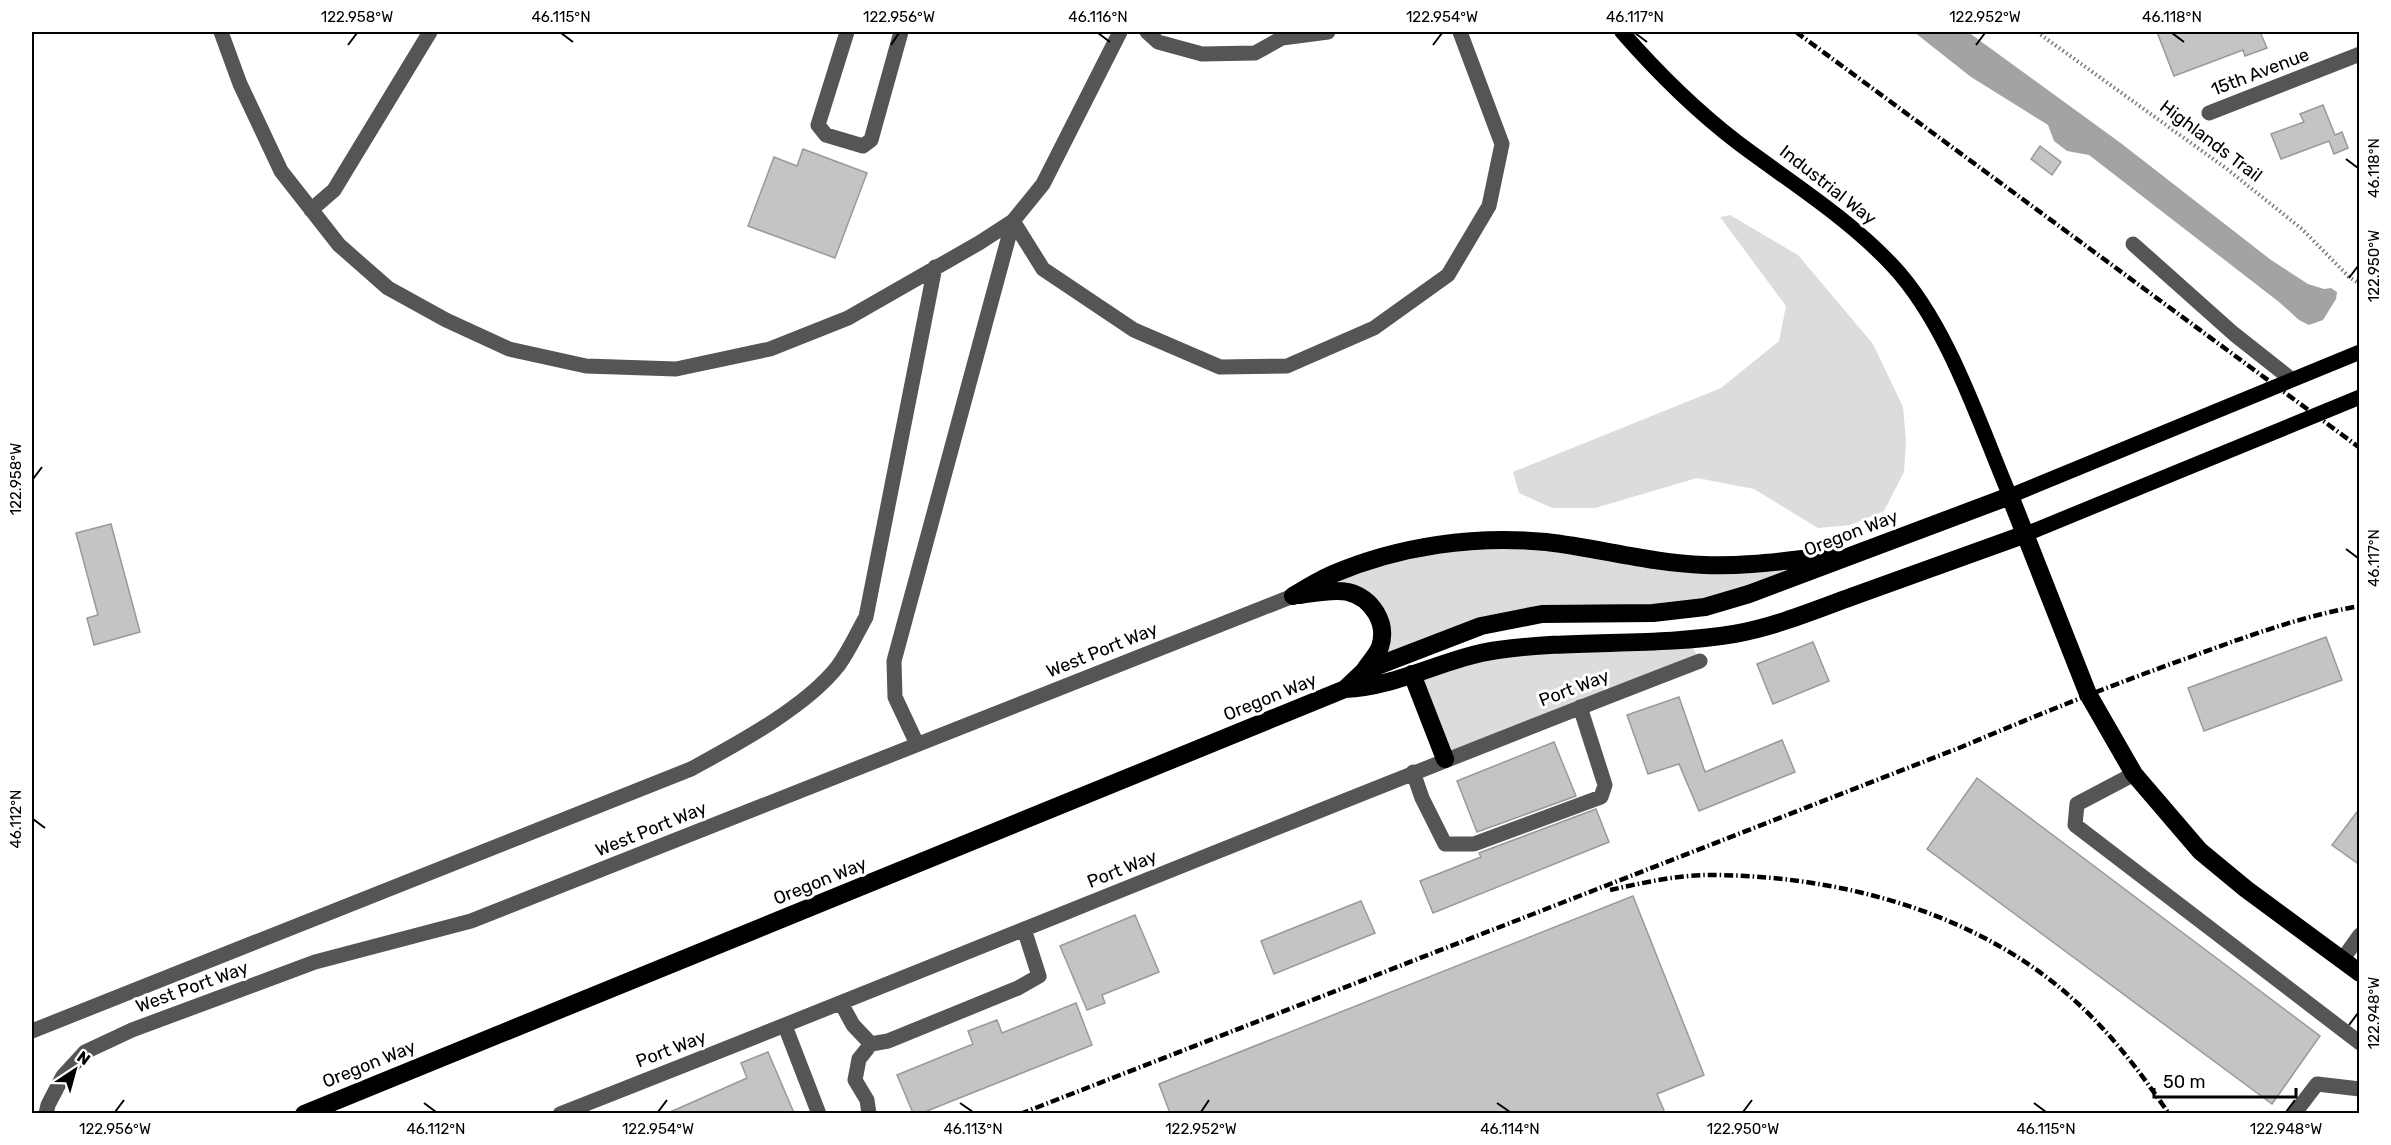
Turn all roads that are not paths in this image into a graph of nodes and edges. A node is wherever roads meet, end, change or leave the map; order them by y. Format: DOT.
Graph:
graph roads {
  1 [pos="221,32"];
  2 [pos="430,32"];
  3 [pos="847,32"];
  4 [pos="901,32"];
  5 [pos="1120,32"];
  6 [pos="1147,32"];
  7 [pos="1328,32"];
  8 [pos="1460,32"];
  9 [pos="1622,32"];
  10 [pos="1278,34"];
  11 [pos="2360,54"];
  12 [pos="2209,113"];
  13 [pos="312,210"];
  14 [pos="1013,221"];
  15 [pos="2133,244"];
  16 [pos="935,267"];
  17 [pos="2360,352"];
  18 [pos="2291,379"];
  19 [pos="2360,397"];
  20 [pos="2010,496"];
  21 [pos="2026,534"];
  22 [pos="1856,554"];
  23 [pos="1293,596"];
  24 [pos="1700,661"];
  25 [pos="1364,671"];
  26 [pos="1412,674"];
  27 [pos="1345,689"];
  28 [pos="1580,707"];
  29 [pos="917,744"];
  30 [pos="1445,759"];
  31 [pos="1413,772"];
  32 [pos="2133,774"];
  33 [pos="1024,929"];
  34 [pos="2360,935"];
  35 [pos="2342,960"];
  36 [pos="2360,973"];
  37 [pos="841,1003"];
  38 [pos="785,1026"];
  39 [pos="32,1031"];
  40 [pos="2360,1043"];
  41 [pos="871,1044"];
  42 [pos="2360,1089"];
  43 [pos="307,1112"];
  44 [pos="46,1113"];
  45 [pos="560,1113"];
  46 [pos="819,1113"];
  47 [pos="869,1113"];
  48 [pos="2294,1113"];
  1 -- 13 [label="street"];
  2 -- 13 [label="street"];
  3 -- 4 [label="street"];
  5 -- 14 [label="street"];
  6 -- 10 [label="street"];
  7 -- 10 [label="street"];
  8 -- 14 [label="street"];
  9 -- 20 [label="main road, Industrial Way"];
  11 -- 12 [label="street, 15th Avenue"];
  13 -- 16 [label="street"];
  14 -- 16 [label="street"];
  14 -- 29 [label="street"];
  15 -- 18 [label="street"];
  16 -- 39 [label="street"];
  17 -- 18 [label="main road, Oregon Way"];
  18 -- 20 [label="main road, Oregon Way"];
  19 -- 21 [label="main road, Oregon Way"];
  20 -- 21 [label="highway, Industrial Way"];
  20 -- 22 [label="highway, Oregon Way"];
  21 -- 26 [label="highway, Oregon Way"];
  21 -- 32 [label="highway, Industrial Way"];
  22 -- 23 [label="highway"];
  22 -- 25 [label="highway, Oregon Way"];
  23 -- 25 [label="highway"];
  23 -- 29 [label="street, West Port Way"];
  24 -- 28 [label="street, Port Way"];
  25 -- 27 [label="highway, Oregon Way"];
  26 -- 27 [label="highway, Oregon Way"];
  26 -- 30 [label="highway"];
  27 -- 43 [label="highway, Oregon Way"];
  28 -- 30 [label="street, Port Way"];
  28 -- 31 [label="street"];
  29 -- 44 [label="street, West Port Way"];
  30 -- 31 [label="street, Port Way"];
  31 -- 33 [label="street, Port Way"];
  32 -- 35 [label="highway, Industrial Way"];
  32 -- 40 [label="street"];
  33 -- 37 [label="street, Port Way"];
  33 -- 41 [label="street"];
  34 -- 35 [label="street"];
  35 -- 36 [label="highway, Industrial Way"];
  37 -- 38 [label="street, Port Way"];
  37 -- 41 [label="street"];
  38 -- 45 [label="street, Port Way"];
  38 -- 46 [label="street"];
  41 -- 47 [label="street"];
  42 -- 48 [label="street"];
}
